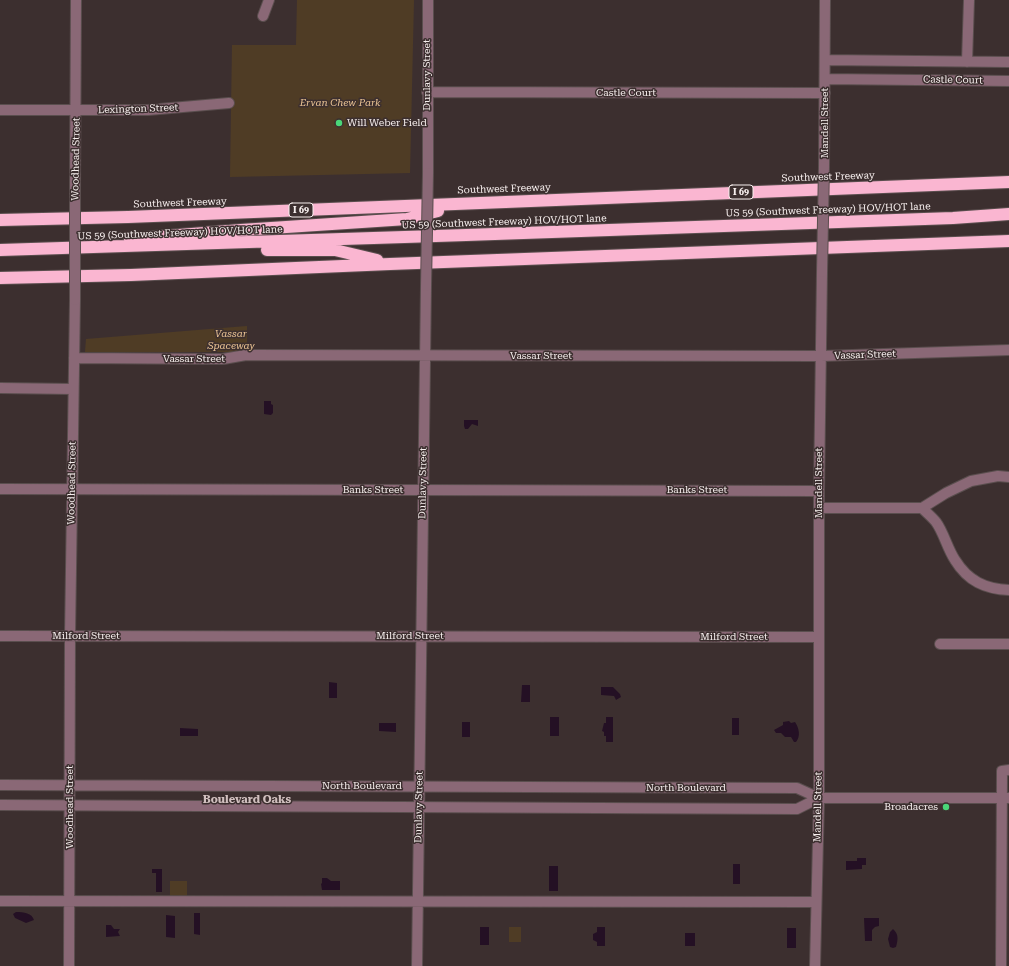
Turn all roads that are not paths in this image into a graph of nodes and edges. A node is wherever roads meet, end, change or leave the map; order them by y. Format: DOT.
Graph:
graph roads {
  1 [pos="76,0"];
  2 [pos="269,0"];
  3 [pos="428,0"];
  4 [pos="825,0"];
  5 [pos="968,0"];
  6 [pos="263,16"];
  7 [pos="825,60"];
  8 [pos="967,62"];
  9 [pos="1009,62"];
  10 [pos="825,79"];
  11 [pos="1009,81"];
  12 [pos="427,92"];
  13 [pos="825,93"];
  14 [pos="229,103"];
  15 [pos="0,110"];
  16 [pos="76,110"];
  17 [pos="1009,182"];
  18 [pos="474,202"];
  19 [pos="1009,214"];
  20 [pos="0,220"];
  21 [pos="1009,241"];
  22 [pos="1,250"];
  23 [pos="390,264"];
  24 [pos="0,278"];
  25 [pos="1009,350"];
  26 [pos="425,356"];
  27 [pos="821,356"];
  28 [pos="74,358"];
  29 [pos="0,388"];
  30 [pos="73,389"];
  31 [pos="1009,476"];
  32 [pos="0,488"];
  33 [pos="72,489"];
  34 [pos="423,490"];
  35 [pos="819,491"];
  36 [pos="819,508"];
  37 [pos="922,508"];
  38 [pos="1009,590"];
  39 [pos="0,636"];
  40 [pos="70,636"];
  41 [pos="421,636"];
  42 [pos="819,637"];
  43 [pos="940,644"];
  44 [pos="1009,644"];
  45 [pos="1006,770"];
  46 [pos="0,785"];
  47 [pos="70,785"];
  48 [pos="420,787"];
  49 [pos="818,798"];
  50 [pos="1006,798"];
  51 [pos="0,805"];
  52 [pos="70,806"];
  53 [pos="419,807"];
  54 [pos="0,901"];
  55 [pos="69,901"];
  56 [pos="418,901"];
  57 [pos="816,902"];
  58 [pos="68,966"];
  59 [pos="417,966"];
  60 [pos="815,966"];
  61 [pos="1001,966"];
  1 -- 16 [label="street, Woodhead Street"];
  2 -- 6 [label="street"];
  3 -- 12 [label="street, Dunlavy Street"];
  4 -- 7 [label="street, Mandell Street"];
  5 -- 8 [label="street"];
  7 -- 8 [label="street, Castle Court"];
  7 -- 10 [label="street, Mandell Street"];
  8 -- 9 [label="street, Castle Court"];
  10 -- 11 [label="street, Castle Court"];
  10 -- 13 [label="street, Mandell Street"];
  12 -- 13 [label="street, Castle Court"];
  12 -- 26 [label="street, Dunlavy Street, bridge"];
  13 -- 27 [label="street, Mandell Street, bridge"];
  14 -- 16 [label="street, Lexington Street"];
  15 -- 16 [label="street, Lexington Street"];
  16 -- 28 [label="street, Woodhead Street, bridge"];
  17 -- 18 [label="highway, Southwest Freeway / I 69"];
  18 -- 20 [label="highway, Southwest Freeway / I 69"];
  18 -- 22 [label="highway"];
  19 -- 22 [label="highway, US 59 (Southwest Freeway) HOV/HOT lane"];
  21 -- 23 [label="highway"];
  22 -- 23 [label="highway"];
  23 -- 24 [label="highway"];
  25 -- 27 [label="street, Vassar Street"];
  26 -- 27 [label="street, Vassar Street"];
  26 -- 28 [label="street, Vassar Street"];
  26 -- 34 [label="street, Dunlavy Street"];
  27 -- 35 [label="street, Mandell Street"];
  28 -- 30 [label="street, Woodhead Street"];
  29 -- 30 [label="street"];
  30 -- 33 [label="street, Woodhead Street"];
  31 -- 37 [label="street"];
  32 -- 33 [label="street, Banks Street"];
  33 -- 34 [label="street, Banks Street"];
  33 -- 40 [label="street, Woodhead Street"];
  34 -- 35 [label="street, Banks Street"];
  34 -- 41 [label="street, Dunlavy Street"];
  35 -- 36 [label="street, Mandell Street"];
  36 -- 37 [label="street"];
  36 -- 42 [label="street, Mandell Street"];
  37 -- 38 [label="street"];
  39 -- 40 [label="street, Milford Street"];
  40 -- 41 [label="street, Milford Street"];
  40 -- 47 [label="street, Woodhead Street"];
  41 -- 42 [label="street, Milford Street"];
  41 -- 48 [label="street, Dunlavy Street"];
  42 -- 49 [label="street, Mandell Street"];
  43 -- 44 [label="street"];
  45 -- 50 [label="street"];
  46 -- 47 [label="street, North Boulevard"];
  47 -- 48 [label="street, North Boulevard"];
  47 -- 52 [label="street, Woodhead Street"];
  48 -- 49 [label="street, North Boulevard"];
  48 -- 53 [label="street, Dunlavy Street"];
  49 -- 50 [label="street, North Boulevard"];
  49 -- 53 [label="street, North Boulevard"];
  49 -- 57 [label="street, Mandell Street"];
  50 -- 61 [label="street"];
  51 -- 52 [label="street, North Boulevard"];
  52 -- 53 [label="street, North Boulevard"];
  52 -- 55 [label="street, Woodhead Street"];
  53 -- 56 [label="street, Dunlavy Street"];
  54 -- 55 [label="street"];
  55 -- 56 [label="street"];
  55 -- 58 [label="street, Woodhead Street"];
  56 -- 57 [label="street"];
  56 -- 59 [label="street, Dunlavy Street"];
  57 -- 60 [label="street, Mandell Street"];
}
